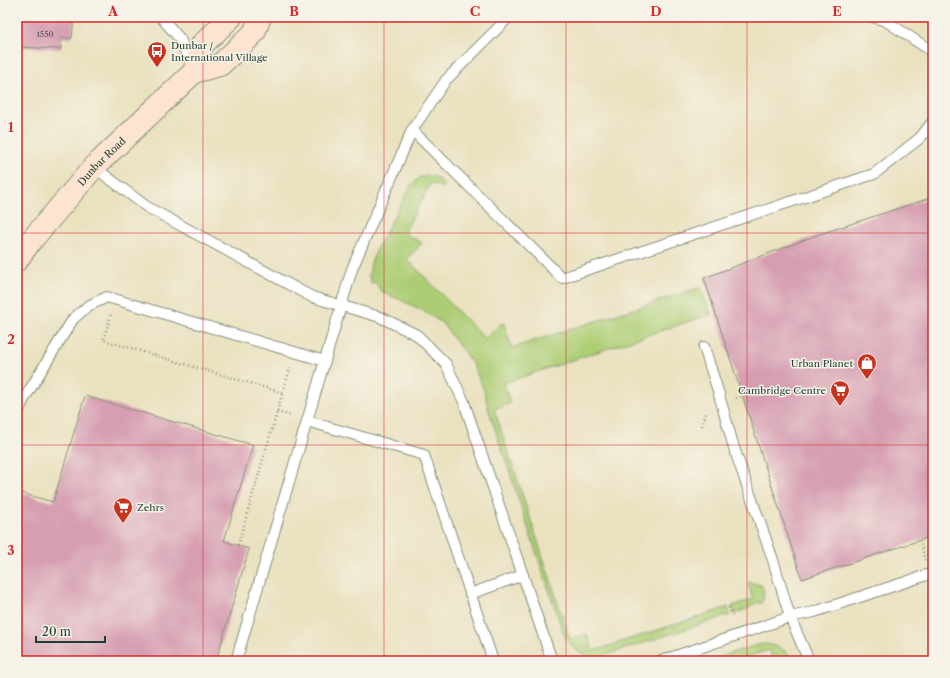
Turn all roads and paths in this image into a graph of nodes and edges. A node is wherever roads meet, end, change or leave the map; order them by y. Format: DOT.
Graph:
graph roads {
  1 [pos="161,17"];
  2 [pos="231,17"];
  3 [pos="260,17"];
  4 [pos="509,17"];
  5 [pos="873,17"];
  6 [pos="933,52"];
  7 [pos="194,72"];
  8 [pos="933,121"];
  9 [pos="412,130"];
  10 [pos="94,168"];
  11 [pos="17,260"];
  12 [pos="115,300"];
  13 [pos="341,306"];
  14 [pos="704,348"];
  15 [pos="325,361"];
  16 [pos="291,365"];
  17 [pos="283,393"];
  18 [pos="708,409"];
  19 [pos="17,414"];
  20 [pos="307,421"];
  21 [pos="702,426"];
  22 [pos="920,540"];
  23 [pos="238,545"];
  24 [pos="925,560"];
  25 [pos="933,573"];
  26 [pos="523,575"];
  27 [pos="470,594"];
  28 [pos="730,606"];
  29 [pos="733,617"];
  30 [pos="790,617"];
  31 [pos="236,661"];
  32 [pos="493,661"];
  33 [pos="552,661"];
  34 [pos="661,661"];
  35 [pos="809,661"];
  1 -- 7 [label="lane"];
  2 -- 7 [label="street, Dunbar Road"];
  3 -- 7 [label="street, Dunbar Road"];
  4 -- 9 [label="lane"];
  5 -- 6 [label="lane"];
  7 -- 10 [label="street, Dunbar Road"];
  8 -- 9 [label="lane"];
  9 -- 13 [label="lane"];
  10 -- 11 [label="street, Dunbar Road"];
  10 -- 13 [label="lane"];
  12 -- 15 [label="lane"];
  12 -- 17 [label="path"];
  12 -- 19 [label="lane"];
  13 -- 15 [label="lane"];
  13 -- 26 [label="lane"];
  14 -- 30 [label="lane"];
  15 -- 20 [label="lane"];
  16 -- 17 [label="path"];
  17 -- 23 [label="path"];
  18 -- 21 [label="path"];
  20 -- 27 [label="lane"];
  20 -- 31 [label="lane"];
  22 -- 24 [label="path"];
  25 -- 30 [label="lane"];
  26 -- 27 [label="lane"];
  26 -- 33 [label="lane"];
  27 -- 32 [label="lane"];
  28 -- 29 [label="path"];
  30 -- 34 [label="lane"];
  30 -- 35 [label="lane"];
}
